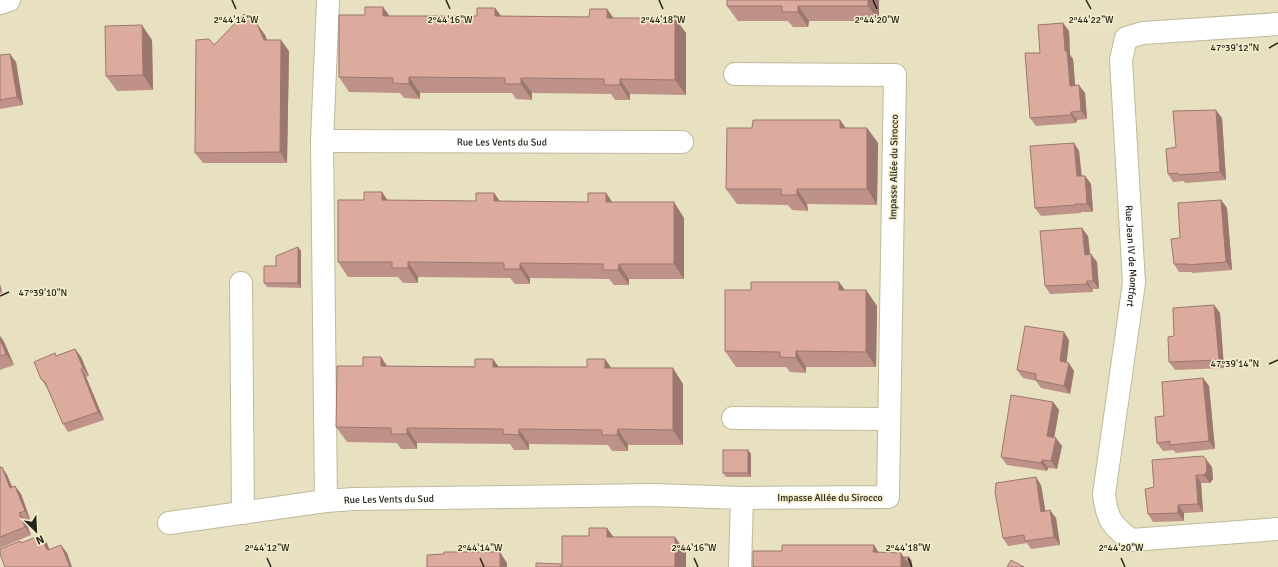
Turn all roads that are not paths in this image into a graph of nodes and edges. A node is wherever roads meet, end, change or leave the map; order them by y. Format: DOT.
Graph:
graph roads {
  1 [pos="9,0"];
  2 [pos="328,0"];
  3 [pos="0,2"];
  4 [pos="1278,24"];
  5 [pos="735,74"];
  6 [pos="322,141"];
  7 [pos="682,142"];
  8 [pos="241,283"];
  9 [pos="734,418"];
  10 [pos="889,418"];
  11 [pos="742,498"];
  12 [pos="326,501"];
  13 [pos="243,513"];
  14 [pos="169,523"];
  15 [pos="1278,529"];
  16 [pos="740,567"];
  1 -- 3 [label="street"];
  2 -- 6 [label="street"];
  4 -- 15 [label="street, Rue Jean IV de Montfort"];
  5 -- 10 [label="street, Impasse Allée du Sirocco"];
  6 -- 7 [label="street, Rue Les Vents du Sud"];
  6 -- 12 [label="street"];
  8 -- 13 [label="street"];
  9 -- 10 [label="street"];
  10 -- 11 [label="street, Impasse Allée du Sirocco"];
  11 -- 12 [label="street, Rue Les Vents du Sud"];
  11 -- 16 [label="street"];
  12 -- 13 [label="street, Rue Les Vents du Sud"];
  13 -- 14 [label="street, Rue Les Vents du Sud"];
}
